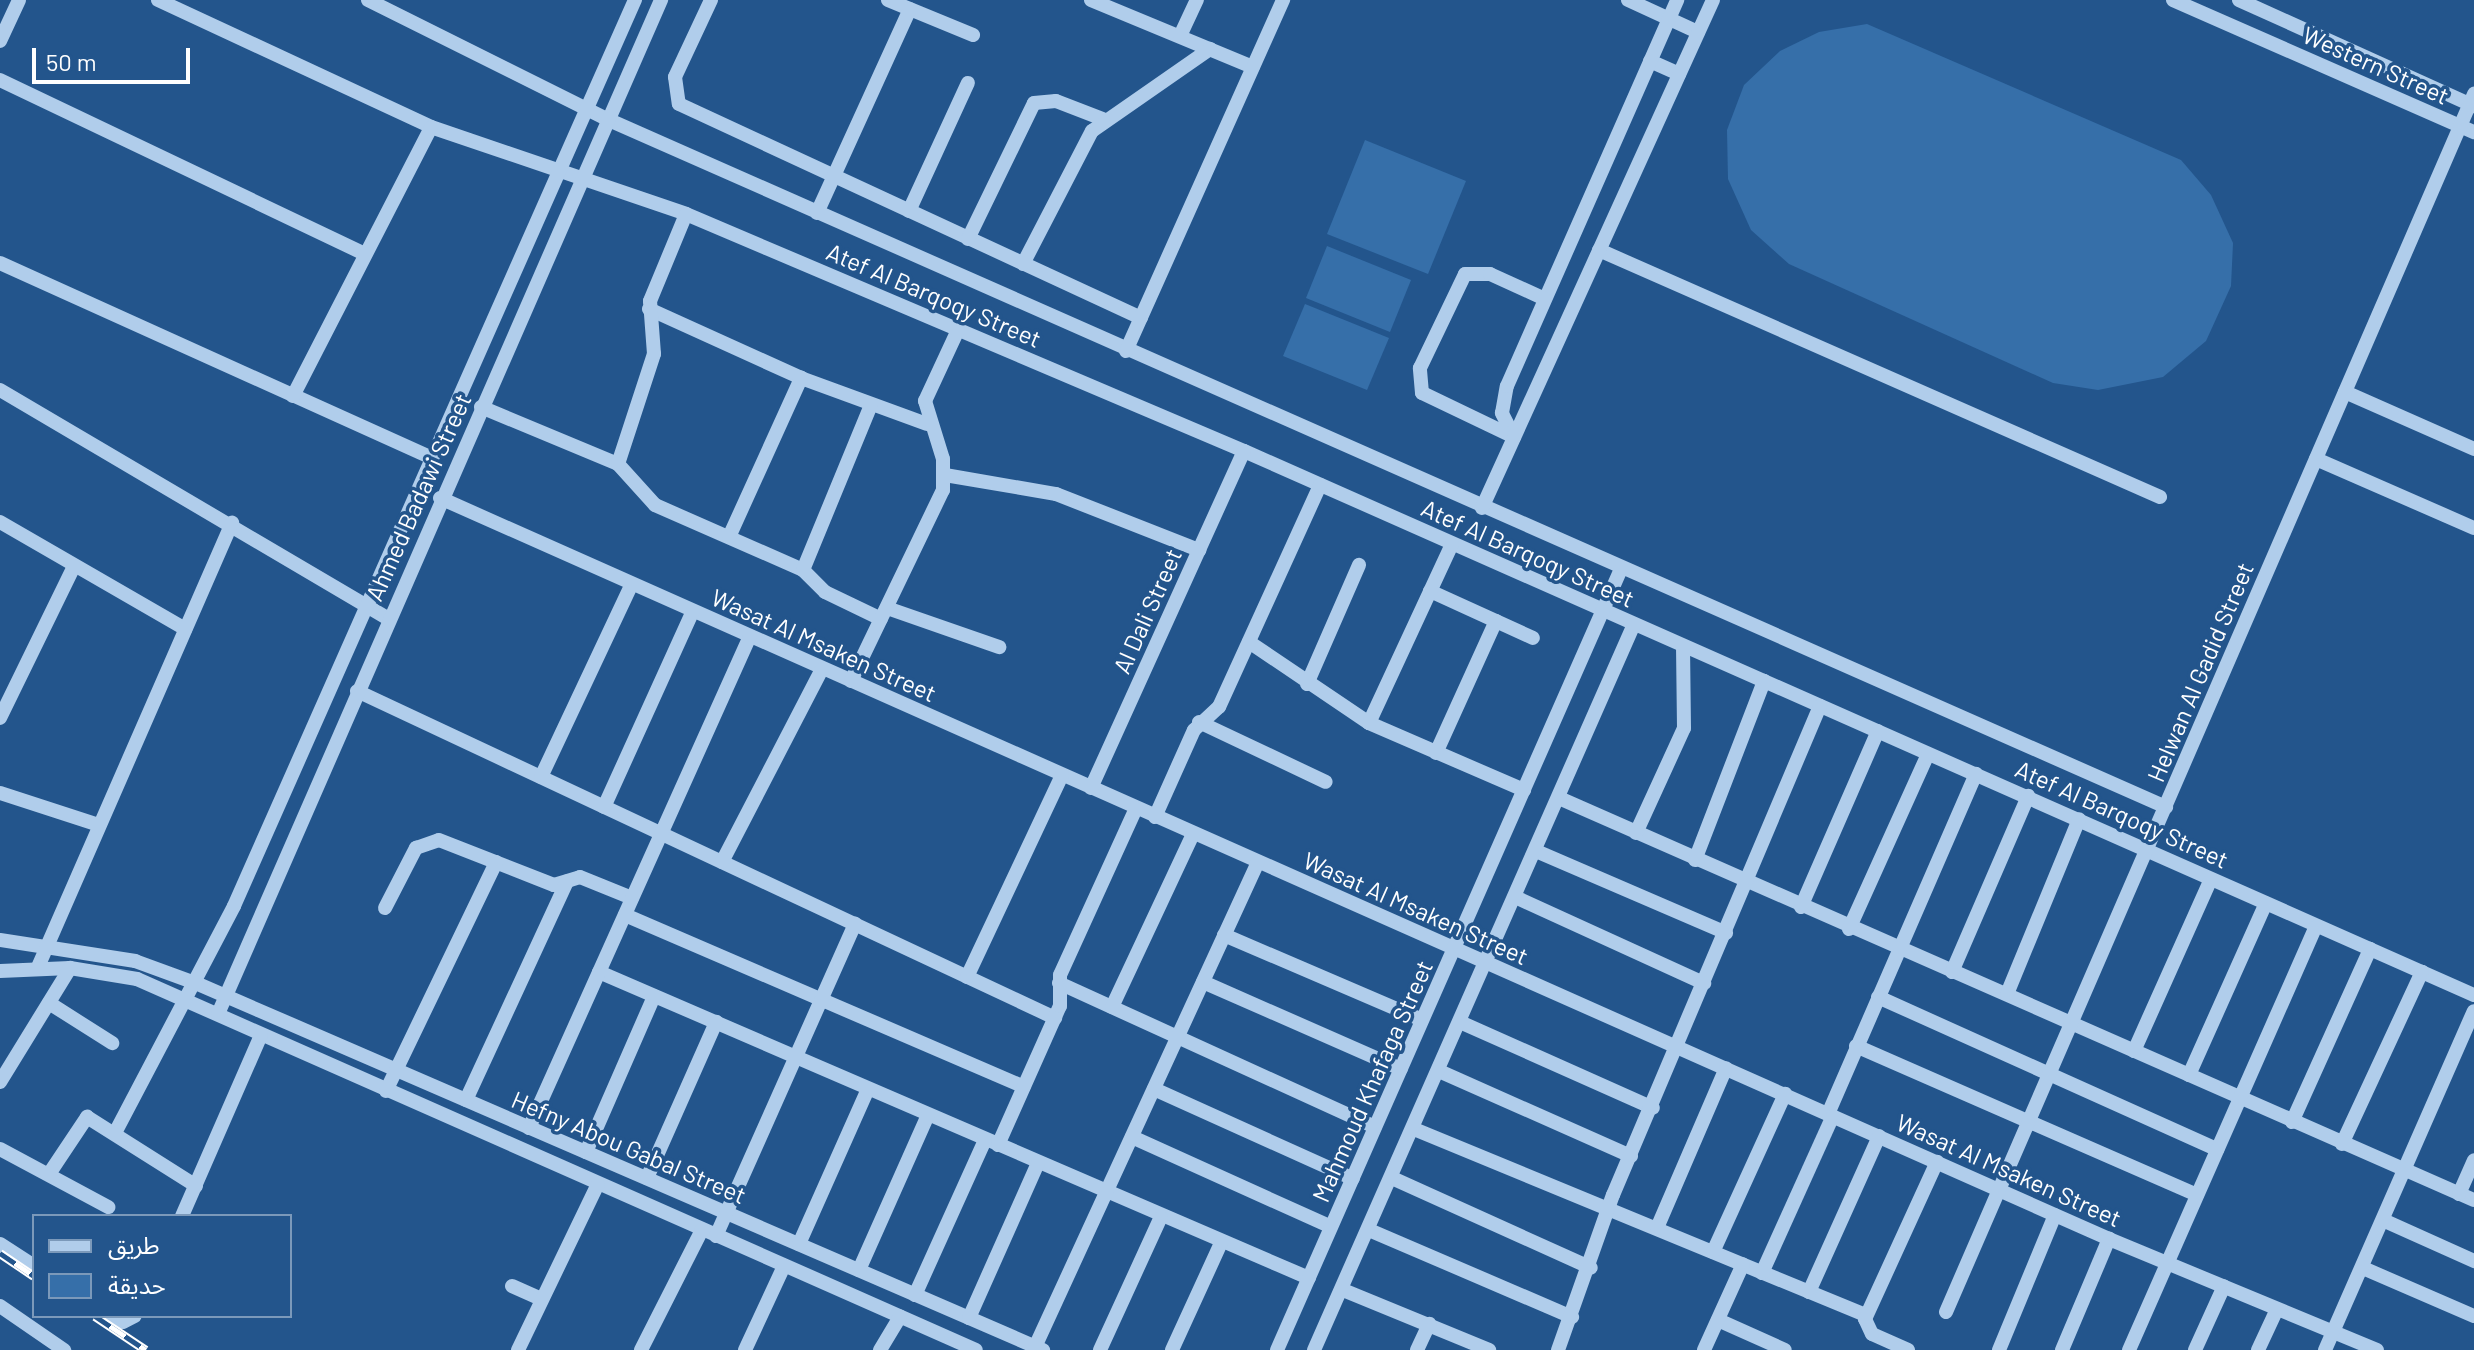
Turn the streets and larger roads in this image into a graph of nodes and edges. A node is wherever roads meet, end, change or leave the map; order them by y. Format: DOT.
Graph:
graph roads {
  1 [pos="19,0"];
  2 [pos="158,0"];
  3 [pos="368,0"];
  4 [pos="635,0"];
  5 [pos="661,0"];
  6 [pos="711,0"];
  7 [pos="888,0"];
  8 [pos="1091,0"];
  9 [pos="1197,0"];
  10 [pos="1283,0"];
  11 [pos="1628,0"];
  12 [pos="1677,0"];
  13 [pos="1713,0"];
  14 [pos="2173,0"];
  15 [pos="2239,0"];
  16 [pos="910,9"];
  17 [pos="1668,18"];
  18 [pos="1698,32"];
  19 [pos="973,35"];
  20 [pos="1180,36"];
  21 [pos="0,41"];
  22 [pos="1210,49"];
  23 [pos="1650,61"];
  24 [pos="1253,67"];
  25 [pos="1679,74"];
  26 [pos="0,80"];
  27 [pos="968,83"];
  28 [pos="2472,101"];
  29 [pos="586,108"];
  30 [pos="1103,119"];
  31 [pos="609,120"];
  32 [pos="431,127"];
  33 [pos="2467,129"];
  34 [pos="556,174"];
  35 [pos="834,178"];
  36 [pos="584,182"];
  37 [pos="909,211"];
  38 [pos="817,213"];
  39 [pos="686,214"];
  40 [pos="968,239"];
  41 [pos="1599,250"];
  42 [pos="362,253"];
  43 [pos="0,263"];
  44 [pos="1023,264"];
  45 [pos="1545,299"];
  46 [pos="649,309"];
  47 [pos="1141,318"];
  48 [pos="958,330"];
  49 [pos="1126,351"];
  50 [pos="801,378"];
  51 [pos="0,390"];
  52 [pos="2345,392"];
  53 [pos="293,396"];
  54 [pos="871,405"];
  55 [pos="481,407"];
  56 [pos="927,424"];
  57 [pos="1514,437"];
  58 [pos="2474,449"];
  59 [pos="1244,451"];
  60 [pos="430,457"];
  61 [pos="2316,459"];
  62 [pos="618,464"];
  63 [pos="945,475"];
  64 [pos="1320,485"];
  65 [pos="2160,497"];
  66 [pos="440,498"];
  67 [pos="1482,508"];
  68 [pos="0,522"];
  69 [pos="232,522"];
  70 [pos="2474,528"];
  71 [pos="729,537"];
  72 [pos="1452,544"];
  73 [pos="1199,550"];
  74 [pos="1359,565"];
  75 [pos="74,566"];
  76 [pos="1621,569"];
  77 [pos="803,570"];
  78 [pos="632,584"];
  79 [pos="1430,591"];
  80 [pos="365,604"];
  81 [pos="1603,610"];
  82 [pos="693,611"];
  83 [pos="884,614"];
  84 [pos="388,619"];
  85 [pos="1496,621"];
  86 [pos="1634,624"];
  87 [pos="185,629"];
  88 [pos="750,636"];
  89 [pos="1533,638"];
  90 [pos="1249,642"];
  91 [pos="1683,646"];
  92 [pos="999,647"];
  93 [pos="822,669"];
  94 [pos="851,681"];
  95 [pos="1764,681"];
  96 [pos="1307,684"];
  97 [pos="357,691"];
  98 [pos="1820,706"];
  99 [pos="0,718"];
  100 [pos="1199,722"];
  101 [pos="1369,723"];
  102 [pos="1878,731"];
  103 [pos="1436,753"];
  104 [pos="1928,754"];
  105 [pos="1976,774"];
  106 [pos="1062,775"];
  107 [pos="541,777"];
  108 [pos="1326,782"];
  109 [pos="1091,788"];
  110 [pos="1524,790"];
  111 [pos="0,793"];
  112 [pos="2028,796"];
  113 [pos="1559,798"];
  114 [pos="604,807"];
  115 [pos="2166,807"];
  116 [pos="1136,808"];
  117 [pos="1155,817"];
  118 [pos="2079,819"];
  119 [pos="96,824"];
  120 [pos="1636,833"];
  121 [pos="661,834"];
  122 [pos="1193,834"];
  123 [pos="2148,849"];
  124 [pos="1536,851"];
  125 [pos="1695,860"];
  126 [pos="496,862"];
  127 [pos="722,862"];
  128 [pos="1258,862"];
  129 [pos="2211,879"];
  130 [pos="567,881"];
  131 [pos="1746,883"];
  132 [pos="1515,897"];
  133 [pos="632,898"];
  134 [pos="2266,903"];
  135 [pos="1801,907"];
  136 [pos="385,908"];
  137 [pos="625,915"];
  138 [pos="855,924"];
  139 [pos="2316,927"];
  140 [pos="1849,929"];
  141 [pos="1726,933"];
  142 [pos="1224,935"];
  143 [pos="0,940"];
  144 [pos="48,944"];
  145 [pos="1899,949"];
  146 [pos="2370,949"];
  147 [pos="1454,950"];
  148 [pos="1486,964"];
  149 [pos="38,967"];
  150 [pos="70,968"];
  151 [pos="0,971"];
  152 [pos="599,972"];
  153 [pos="1952,972"];
  154 [pos="2422,972"];
  155 [pos="967,977"];
  156 [pos="1203,982"];
  157 [pos="1059,983"];
  158 [pos="1704,983"];
  159 [pos="198,984"];
  160 [pos="2007,994"];
  161 [pos="2474,995"];
  162 [pos="654,996"];
  163 [pos="226,997"];
  164 [pos="1878,997"];
  165 [pos="821,1000"];
  166 [pos="190,1001"];
  167 [pos="49,1003"];
  168 [pos="1112,1007"];
  169 [pos="2474,1011"];
  170 [pos="218,1014"];
  171 [pos="1055,1018"];
  172 [pos="1422,1020"];
  173 [pos="716,1022"];
  174 [pos="1460,1022"];
  175 [pos="2072,1023"];
  176 [pos="261,1035"];
  177 [pos="1178,1037"];
  178 [pos="112,1043"];
  179 [pos="1677,1046"];
  180 [pos="1856,1046"];
  181 [pos="2134,1051"];
  182 [pos="796,1057"];
  183 [pos="1726,1068"];
  184 [pos="1401,1069"];
  185 [pos="396,1070"];
  186 [pos="1439,1071"];
  187 [pos="2049,1075"];
  188 [pos="2189,1075"];
  189 [pos="0,1082"];
  190 [pos="1024,1087"];
  191 [pos="868,1089"];
  192 [pos="1154,1089"];
  193 [pos="386,1091"];
  194 [pos="1785,1094"];
  195 [pos="2240,1098"];
  196 [pos="466,1100"];
  197 [pos="1653,1108"];
  198 [pos="928,1115"];
  199 [pos="1830,1115"];
  200 [pos="2292,1122"];
  201 [pos="2028,1123"];
  202 [pos="1375,1127"];
  203 [pos="529,1128"];
  204 [pos="1414,1129"];
  205 [pos="116,1131"];
  206 [pos="1879,1136"];
  207 [pos="1132,1137"];
  208 [pos="991,1143"];
  209 [pos="2342,1144"];
  210 [pos="0,1149"];
  211 [pos="2217,1149"];
  212 [pos="586,1152"];
  213 [pos="1631,1156"];
  214 [pos="2474,1160"];
  215 [pos="1937,1162"];
  216 [pos="1038,1163"];
  217 [pos="2406,1173"];
  218 [pos="49,1174"];
  219 [pos="647,1178"];
  220 [pos="1392,1178"];
  221 [pos="1353,1179"];
  222 [pos="598,1184"];
  223 [pos="196,1186"];
  224 [pos="1999,1190"];
  225 [pos="1106,1193"];
  226 [pos="2459,1194"];
  227 [pos="2197,1195"];
  228 [pos="2474,1200"];
  229 [pos="108,1207"];
  230 [pos="1611,1211"];
  231 [pos="726,1213"];
  232 [pos="183,1214"];
  233 [pos="2055,1215"];
  234 [pos="1161,1217"];
  235 [pos="2385,1221"];
  236 [pos="1331,1227"];
  237 [pos="1657,1228"];
  238 [pos="1369,1230"];
  239 [pos="709,1233"];
  240 [pos="2109,1239"];
  241 [pos="1221,1243"];
  242 [pos="0,1244"];
  243 [pos="799,1244"];
  244 [pos="1713,1252"];
  245 [pos="2474,1261"];
  246 [pos="2166,1263"];
  247 [pos="1743,1264"];
  248 [pos="32,1265"];
  249 [pos="784,1266"];
  250 [pos="1591,1268"];
  251 [pos="2363,1268"];
  252 [pos="859,1270"];
  253 [pos="1762,1273"];
  254 [pos="1309,1278"];
  255 [pos="512,1286"];
  256 [pos="2224,1286"];
  257 [pos="1343,1290"];
  258 [pos="1809,1292"];
  259 [pos="915,1295"];
  260 [pos="541,1299"];
  261 [pos="0,1306"];
  262 [pos="2277,1309"];
  263 [pos="1946,1312"];
  264 [pos="1866,1315"];
  265 [pos="2474,1316"];
  266 [pos="900,1317"];
  267 [pos="1572,1317"];
  268 [pos="969,1318"];
  269 [pos="1718,1320"];
  270 [pos="1429,1324"];
  271 [pos="2334,1333"];
  272 [pos="1039,1348"];
  273 [pos="64,1350"];
  274 [pos="518,1350"];
  275 [pos="641,1350"];
  276 [pos="745,1350"];
  277 [pos="880,1350"];
  278 [pos="976,1350"];
  279 [pos="1100,1350"];
  280 [pos="1172,1350"];
  281 [pos="1277,1350"];
  282 [pos="1314,1350"];
  283 [pos="1417,1350"];
  284 [pos="1488,1350"];
  285 [pos="1558,1350"];
  286 [pos="1704,1350"];
  287 [pos="1785,1350"];
  288 [pos="1908,1350"];
  289 [pos="1999,1350"];
  290 [pos="2062,1350"];
  291 [pos="2129,1350"];
  292 [pos="2195,1350"];
  293 [pos="2258,1350"];
  294 [pos="2325,1350"];
  295 [pos="2377,1350"];
  1 -- 21 [label="street"];
  2 -- 32 [label="street, Atef Al Barqoqy Street"];
  3 -- 29 [label="street, Atef Al Barqoqy Street"];
  4 -- 29 [label="street, Ahmed Badawi Street"];
  5 -- 31 [label="street, Ahmed Badawi Street"];
  6 -- 35 [label="street"];
  7 -- 16 [label="street"];
  8 -- 20 [label="street"];
  9 -- 20 [label="street"];
  10 -- 24 [label="street"];
  11 -- 17 [label="street"];
  12 -- 17 [label="street"];
  13 -- 18 [label="street"];
  14 -- 33 [label="street, Western Street"];
  15 -- 28 [label="street, Western Street"];
  16 -- 19 [label="street"];
  16 -- 35 [label="street"];
  17 -- 18 [label="street"];
  17 -- 23 [label="street"];
  18 -- 25 [label="street"];
  20 -- 22 [label="street"];
  22 -- 24 [label="street"];
  22 -- 30 [label="street"];
  23 -- 25 [label="street"];
  23 -- 45 [label="street"];
  24 -- 47 [label="street"];
  25 -- 41 [label="street"];
  26 -- 42 [label="street"];
  27 -- 37 [label="street"];
  28 -- 33 [label="street, Helwan Al Gadid Street"];
  29 -- 31 [label="street, Atef Al Barqoqy Street"];
  29 -- 34 [label="street, Ahmed Badawi Street"];
  30 -- 40 [label="street"];
  30 -- 44 [label="street"];
  31 -- 36 [label="street, Ahmed Badawi Street"];
  31 -- 38 [label="street, Atef Al Barqoqy Street"];
  32 -- 34 [label="street, Atef Al Barqoqy Street"];
  32 -- 42 [label="street"];
  33 -- 52 [label="street, Helwan Al Gadid Street"];
  34 -- 36 [label="street, Atef Al Barqoqy Street"];
  34 -- 60 [label="street, Ahmed Badawi Street"];
  35 -- 37 [label="street"];
  35 -- 38 [label="street"];
  36 -- 39 [label="street, Atef Al Barqoqy Street"];
  36 -- 55 [label="street, Ahmed Badawi Street"];
  37 -- 40 [label="street"];
  38 -- 49 [label="street, Atef Al Barqoqy Street"];
  39 -- 46 [label="street"];
  39 -- 48 [label="street, Atef Al Barqoqy Street"];
  40 -- 44 [label="street"];
  41 -- 57 [label="street"];
  41 -- 65 [label="street"];
  42 -- 53 [label="street"];
  43 -- 53 [label="street"];
  44 -- 47 [label="street"];
  45 -- 57 [label="street"];
  45 -- 57 [label="street"];
  46 -- 50 [label="street"];
  46 -- 62 [label="street"];
  47 -- 49 [label="street"];
  48 -- 56 [label="street"];
  48 -- 59 [label="street, Atef Al Barqoqy Street"];
  49 -- 67 [label="street, Atef Al Barqoqy Street"];
  50 -- 54 [label="street"];
  50 -- 71 [label="street"];
  51 -- 69 [label="street"];
  52 -- 58 [label="street"];
  52 -- 61 [label="street, Helwan Al Gadid Street"];
  53 -- 60 [label="street"];
  54 -- 56 [label="street"];
  54 -- 77 [label="street"];
  55 -- 62 [label="street"];
  55 -- 66 [label="street, Ahmed Badawi Street"];
  56 -- 63 [label="street"];
  57 -- 67 [label="street"];
  59 -- 64 [label="street, Atef Al Barqoqy Street"];
  59 -- 73 [label="street, Al Dali Street"];
  60 -- 80 [label="street, Ahmed Badawi Street"];
  61 -- 70 [label="street"];
  61 -- 115 [label="street, Helwan Al Gadid Street"];
  62 -- 71 [label="street"];
  63 -- 73 [label="street"];
  63 -- 83 [label="street"];
  64 -- 72 [label="street, Atef Al Barqoqy Street"];
  64 -- 90 [label="street"];
  66 -- 78 [label="street, Wasat Al Msaken Street"];
  66 -- 84 [label="street, Ahmed Badawi Street"];
  67 -- 76 [label="street, Atef Al Barqoqy Street"];
  68 -- 75 [label="street"];
  69 -- 80 [label="street"];
  69 -- 87 [label="street"];
  71 -- 77 [label="street"];
  72 -- 79 [label="street"];
  72 -- 81 [label="street, Atef Al Barqoqy Street"];
  73 -- 109 [label="street, Al Dali Street"];
  74 -- 96 [label="street"];
  75 -- 87 [label="street"];
  75 -- 99 [label="street"];
  76 -- 81 [label="street, Mahmoud Khafaga Street"];
  76 -- 115 [label="street, Atef Al Barqoqy Street"];
  77 -- 83 [label="street"];
  78 -- 82 [label="street, Wasat Al Msaken Street"];
  78 -- 107 [label="street"];
  79 -- 85 [label="street"];
  79 -- 101 [label="street"];
  80 -- 84 [label="street"];
  80 -- 159 [label="street, Ahmed Badawi Street"];
  81 -- 86 [label="street, Atef Al Barqoqy Street"];
  81 -- 110 [label="street, Mahmoud Khafaga Street"];
  82 -- 88 [label="street, Wasat Al Msaken Street"];
  82 -- 114 [label="street"];
  83 -- 92 [label="street"];
  83 -- 94 [label="street"];
  84 -- 97 [label="street, Ahmed Badawi Street"];
  85 -- 89 [label="street"];
  85 -- 103 [label="street"];
  86 -- 91 [label="street, Atef Al Barqoqy Street"];
  86 -- 113 [label="street"];
  87 -- 119 [label="street"];
  88 -- 93 [label="street, Wasat Al Msaken Street"];
  88 -- 121 [label="street"];
  90 -- 96 [label="street"];
  90 -- 100 [label="street"];
  91 -- 95 [label="street, Atef Al Barqoqy Street"];
  91 -- 120 [label="street"];
  93 -- 94 [label="street, Wasat Al Msaken Street"];
  93 -- 127 [label="street"];
  94 -- 106 [label="street, Wasat Al Msaken Street"];
  95 -- 98 [label="street, Atef Al Barqoqy Street"];
  95 -- 125 [label="street"];
  96 -- 101 [label="street"];
  97 -- 107 [label="street"];
  97 -- 163 [label="street, Ahmed Badawi Street"];
  98 -- 102 [label="street, Atef Al Barqoqy Street"];
  98 -- 131 [label="street"];
  100 -- 108 [label="street"];
  100 -- 117 [label="street"];
  101 -- 103 [label="street"];
  102 -- 104 [label="street, Atef Al Barqoqy Street"];
  102 -- 135 [label="street"];
  103 -- 110 [label="street"];
  104 -- 105 [label="street, Atef Al Barqoqy Street"];
  104 -- 140 [label="street"];
  105 -- 112 [label="street, Atef Al Barqoqy Street"];
  105 -- 145 [label="street"];
  106 -- 109 [label="street, Wasat Al Msaken Street"];
  106 -- 155 [label="street"];
  107 -- 114 [label="street"];
  109 -- 116 [label="street, Wasat Al Msaken Street"];
  110 -- 147 [label="street, Mahmoud Khafaga Street"];
  111 -- 119 [label="street"];
  112 -- 118 [label="street, Atef Al Barqoqy Street"];
  112 -- 153 [label="street"];
  113 -- 120 [label="street"];
  113 -- 124 [label="street"];
  114 -- 121 [label="street"];
  115 -- 123 [label="street, Helwan Al Gadid Street"];
  116 -- 117 [label="street, Wasat Al Msaken Street"];
  116 -- 157 [label="street"];
  117 -- 122 [label="street, Wasat Al Msaken Street"];
  118 -- 123 [label="street, Atef Al Barqoqy Street"];
  118 -- 160 [label="street"];
  119 -- 144 [label="street"];
  120 -- 125 [label="street"];
  121 -- 127 [label="street"];
  121 -- 133 [label="street"];
  122 -- 128 [label="street, Wasat Al Msaken Street"];
  122 -- 168 [label="street"];
  123 -- 129 [label="street, Atef Al Barqoqy Street"];
  123 -- 175 [label="street, Helwan Al Gadid Street"];
  124 -- 132 [label="street"];
  124 -- 141 [label="street"];
  125 -- 131 [label="street"];
  126 -- 130 [label="street"];
  126 -- 136 [label="street"];
  126 -- 185 [label="street"];
  127 -- 138 [label="street"];
  128 -- 142 [label="street"];
  128 -- 147 [label="street, Wasat Al Msaken Street"];
  129 -- 134 [label="street, Atef Al Barqoqy Street"];
  129 -- 181 [label="street"];
  130 -- 133 [label="street"];
  130 -- 196 [label="street"];
  131 -- 135 [label="street"];
  131 -- 141 [label="street"];
  132 -- 148 [label="street"];
  132 -- 158 [label="street"];
  133 -- 137 [label="street"];
  134 -- 139 [label="street, Atef Al Barqoqy Street"];
  134 -- 188 [label="street"];
  135 -- 140 [label="street"];
  137 -- 152 [label="street"];
  137 -- 165 [label="street"];
  138 -- 155 [label="street"];
  138 -- 165 [label="street"];
  139 -- 146 [label="street, Atef Al Barqoqy Street"];
  139 -- 195 [label="street"];
  140 -- 145 [label="street"];
  141 -- 158 [label="street"];
  142 -- 156 [label="street"];
  142 -- 172 [label="street"];
  143 -- 144 [label="street, Hefny Abou Gabal Street"];
  144 -- 149 [label="street"];
  144 -- 159 [label="street, Hefny Abou Gabal Street"];
  145 -- 153 [label="street"];
  145 -- 164 [label="street"];
  146 -- 154 [label="street, Atef Al Barqoqy Street"];
  146 -- 200 [label="street"];
  147 -- 148 [label="street, Wasat Al Msaken Street"];
  147 -- 172 [label="street, Mahmoud Khafaga Street"];
  148 -- 174 [label="street"];
  148 -- 179 [label="street, Wasat Al Msaken Street"];
  149 -- 150 [label="street, Hefny Abou Gabal Street"];
  149 -- 151 [label="street, Hefny Abou Gabal Street"];
  150 -- 166 [label="street, Hefny Abou Gabal Street"];
  150 -- 167 [label="street"];
  152 -- 162 [label="street"];
  152 -- 203 [label="street"];
  153 -- 160 [label="street"];
  154 -- 161 [label="street, Atef Al Barqoqy Street"];
  154 -- 209 [label="street"];
  155 -- 171 [label="street"];
  156 -- 177 [label="street"];
  156 -- 184 [label="street"];
  157 -- 168 [label="street"];
  157 -- 171 [label="street"];
  158 -- 179 [label="street"];
  159 -- 163 [label="street, Hefny Abou Gabal Street"];
  159 -- 166 [label="street, Ahmed Badawi Street"];
  160 -- 175 [label="street"];
  162 -- 173 [label="street"];
  162 -- 212 [label="street"];
  163 -- 170 [label="street, Ahmed Badawi Street"];
  163 -- 185 [label="street, Hefny Abou Gabal Street"];
  164 -- 180 [label="street"];
  164 -- 187 [label="street"];
  165 -- 182 [label="street"];
  165 -- 190 [label="street"];
  166 -- 170 [label="street, Hefny Abou Gabal Street"];
  166 -- 205 [label="street, Ahmed Badawi Street"];
  167 -- 178 [label="street"];
  167 -- 189 [label="street"];
  168 -- 177 [label="street"];
  169 -- 217 [label="street"];
  170 -- 176 [label="street, Hefny Abou Gabal Street"];
  171 -- 190 [label="street"];
  172 -- 184 [label="street, Mahmoud Khafaga Street"];
  173 -- 182 [label="street"];
  173 -- 219 [label="street"];
  174 -- 186 [label="street"];
  174 -- 197 [label="street"];
  175 -- 181 [label="street"];
  175 -- 187 [label="street, Helwan Al Gadid Street"];
  176 -- 193 [label="street, Hefny Abou Gabal Street"];
  176 -- 223 [label="street"];
  177 -- 192 [label="street"];
  177 -- 202 [label="street"];
  179 -- 183 [label="street, Wasat Al Msaken Street"];
  179 -- 197 [label="street"];
  180 -- 199 [label="street"];
  180 -- 201 [label="street"];
  181 -- 188 [label="street"];
  182 -- 191 [label="street"];
  182 -- 231 [label="street"];
  183 -- 194 [label="street, Wasat Al Msaken Street"];
  183 -- 237 [label="street"];
  184 -- 202 [label="street, Mahmoud Khafaga Street"];
  185 -- 193 [label="street"];
  185 -- 196 [label="street, Hefny Abou Gabal Street"];
  186 -- 204 [label="street"];
  186 -- 213 [label="street"];
  187 -- 201 [label="street, Helwan Al Gadid Street"];
  187 -- 211 [label="street"];
  188 -- 195 [label="street"];
  190 -- 208 [label="street"];
  191 -- 198 [label="street"];
  191 -- 243 [label="street"];
  192 -- 207 [label="street"];
  192 -- 221 [label="street"];
  193 -- 222 [label="street, Hefny Abou Gabal Street"];
  194 -- 199 [label="street, Wasat Al Msaken Street"];
  194 -- 244 [label="street"];
  195 -- 200 [label="street"];
  195 -- 211 [label="street"];
  196 -- 203 [label="street, Hefny Abou Gabal Street"];
  197 -- 213 [label="street"];
  198 -- 208 [label="street"];
  198 -- 252 [label="street"];
  199 -- 206 [label="street, Wasat Al Msaken Street"];
  199 -- 253 [label="street"];
  200 -- 209 [label="street"];
  201 -- 224 [label="street, Helwan Al Gadid Street"];
  201 -- 227 [label="street"];
  202 -- 221 [label="street, Mahmoud Khafaga Street"];
  203 -- 212 [label="street, Hefny Abou Gabal Street"];
  204 -- 220 [label="street"];
  204 -- 230 [label="street"];
  205 -- 218 [label="street"];
  205 -- 223 [label="street"];
  206 -- 215 [label="street, Wasat Al Msaken Street"];
  206 -- 258 [label="street"];
  207 -- 225 [label="street"];
  207 -- 236 [label="street"];
  208 -- 216 [label="street"];
  208 -- 259 [label="street"];
  209 -- 217 [label="street"];
  210 -- 218 [label="street"];
  211 -- 227 [label="street"];
  212 -- 219 [label="street, Hefny Abou Gabal Street"];
  213 -- 230 [label="street"];
  214 -- 226 [label="street"];
  215 -- 224 [label="street, Wasat Al Msaken Street"];
  215 -- 264 [label="street"];
  216 -- 225 [label="street"];
  216 -- 268 [label="street"];
  217 -- 226 [label="street"];
  217 -- 235 [label="street"];
  218 -- 229 [label="street"];
  219 -- 231 [label="street, Hefny Abou Gabal Street"];
  220 -- 238 [label="street"];
  220 -- 250 [label="street"];
  221 -- 236 [label="street, Mahmoud Khafaga Street"];
  222 -- 239 [label="street, Hefny Abou Gabal Street"];
  222 -- 260 [label="street"];
  223 -- 232 [label="street"];
  224 -- 233 [label="street, Wasat Al Msaken Street"];
  224 -- 263 [label="street, Helwan Al Gadid Street"];
  225 -- 234 [label="street"];
  225 -- 272 [label="street"];
  226 -- 228 [label="street"];
  227 -- 246 [label="street"];
  230 -- 237 [label="street"];
  230 -- 250 [label="street"];
  231 -- 239 [label="street"];
  231 -- 243 [label="street, Hefny Abou Gabal Street"];
  233 -- 240 [label="street, Wasat Al Msaken Street"];
  233 -- 289 [label="street"];
  234 -- 241 [label="street"];
  234 -- 279 [label="street"];
  235 -- 245 [label="street"];
  235 -- 251 [label="street"];
  236 -- 254 [label="street, Mahmoud Khafaga Street"];
  237 -- 244 [label="street"];
  238 -- 257 [label="street"];
  238 -- 267 [label="street"];
  239 -- 249 [label="street, Hefny Abou Gabal Street"];
  239 -- 275 [label="street"];
  240 -- 246 [label="street, Wasat Al Msaken Street"];
  240 -- 290 [label="street"];
  241 -- 254 [label="street"];
  241 -- 280 [label="street"];
  242 -- 248 [label="street"];
  243 -- 252 [label="street, Hefny Abou Gabal Street"];
  244 -- 247 [label="street"];
  246 -- 256 [label="street, Wasat Al Msaken Street"];
  246 -- 291 [label="street"];
  247 -- 253 [label="street"];
  247 -- 269 [label="street"];
  249 -- 266 [label="street, Hefny Abou Gabal Street"];
  249 -- 276 [label="street"];
  250 -- 267 [label="street"];
  251 -- 265 [label="street"];
  251 -- 271 [label="street"];
  252 -- 259 [label="street, Hefny Abou Gabal Street"];
  253 -- 258 [label="street"];
  254 -- 281 [label="street, Mahmoud Khafaga Street"];
  255 -- 260 [label="street"];
  256 -- 262 [label="street, Wasat Al Msaken Street"];
  256 -- 292 [label="street"];
  257 -- 270 [label="street"];
  257 -- 282 [label="street"];
  258 -- 264 [label="street"];
  259 -- 268 [label="street, Hefny Abou Gabal Street"];
  260 -- 274 [label="street"];
  261 -- 273 [label="street"];
  262 -- 271 [label="street, Wasat Al Msaken Street"];
  262 -- 293 [label="street"];
  264 -- 288 [label="street"];
  266 -- 277 [label="street"];
  266 -- 278 [label="street, Hefny Abou Gabal Street"];
  267 -- 285 [label="street"];
  268 -- 272 [label="street, Hefny Abou Gabal Street"];
  269 -- 286 [label="street"];
  269 -- 287 [label="street"];
  270 -- 283 [label="street"];
  270 -- 284 [label="street"];
  271 -- 294 [label="street"];
  271 -- 295 [label="street, Wasat Al Msaken Street"];
}
